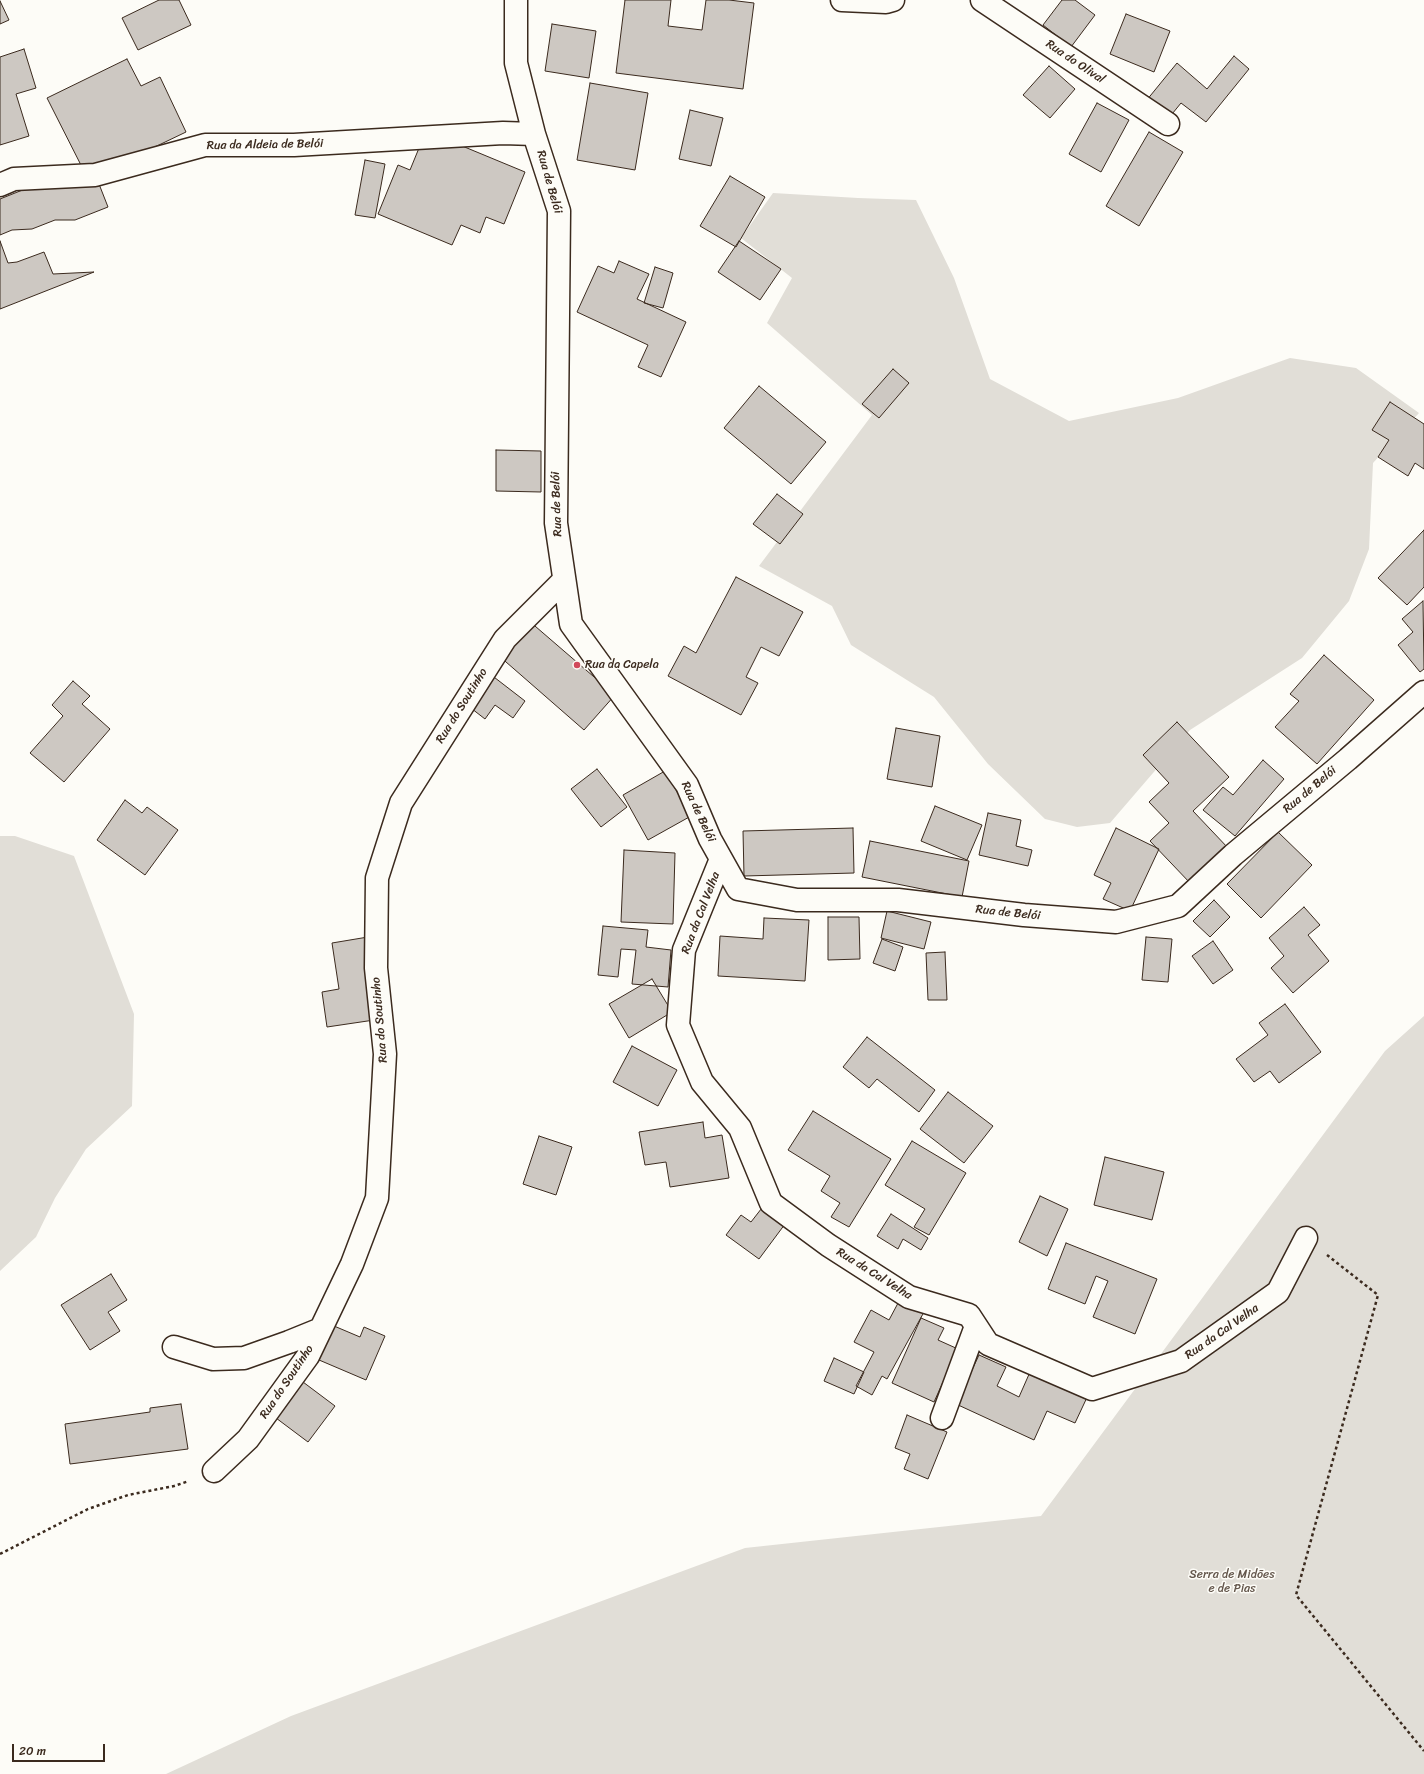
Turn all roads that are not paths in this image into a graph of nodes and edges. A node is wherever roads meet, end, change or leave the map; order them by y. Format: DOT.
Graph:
graph roads {
  1 [pos="516,0"];
  2 [pos="842,0"];
  3 [pos="893,0"];
  4 [pos="982,0"];
  5 [pos="1168,124"];
  6 [pos="534,134"];
  7 [pos="0,185"];
  8 [pos="564,580"];
  9 [pos="1424,692"];
  10 [pos="721,859"];
  11 [pos="1306,1238"];
  12 [pos="976,1326"];
  13 [pos="321,1329"];
  14 [pos="174,1347"];
  15 [pos="942,1418"];
  16 [pos="214,1471"];
  1 -- 6 [label="street, Rua de Belói"];
  2 -- 3 [label="street"];
  4 -- 5 [label="street, Rua do Olival"];
  6 -- 7 [label="street, Rua da Aldeia de Belói"];
  6 -- 8 [label="street, Rua de Belói"];
  8 -- 10 [label="street, Rua de Belói"];
  8 -- 13 [label="street, Rua do Soutinho"];
  9 -- 10 [label="street, Rua de Belói"];
  10 -- 12 [label="street, Rua da Cal Velha"];
  11 -- 12 [label="street, Rua da Cal Velha"];
  12 -- 15 [label="street"];
  13 -- 14 [label="street"];
  13 -- 16 [label="street, Rua do Soutinho"];
}
